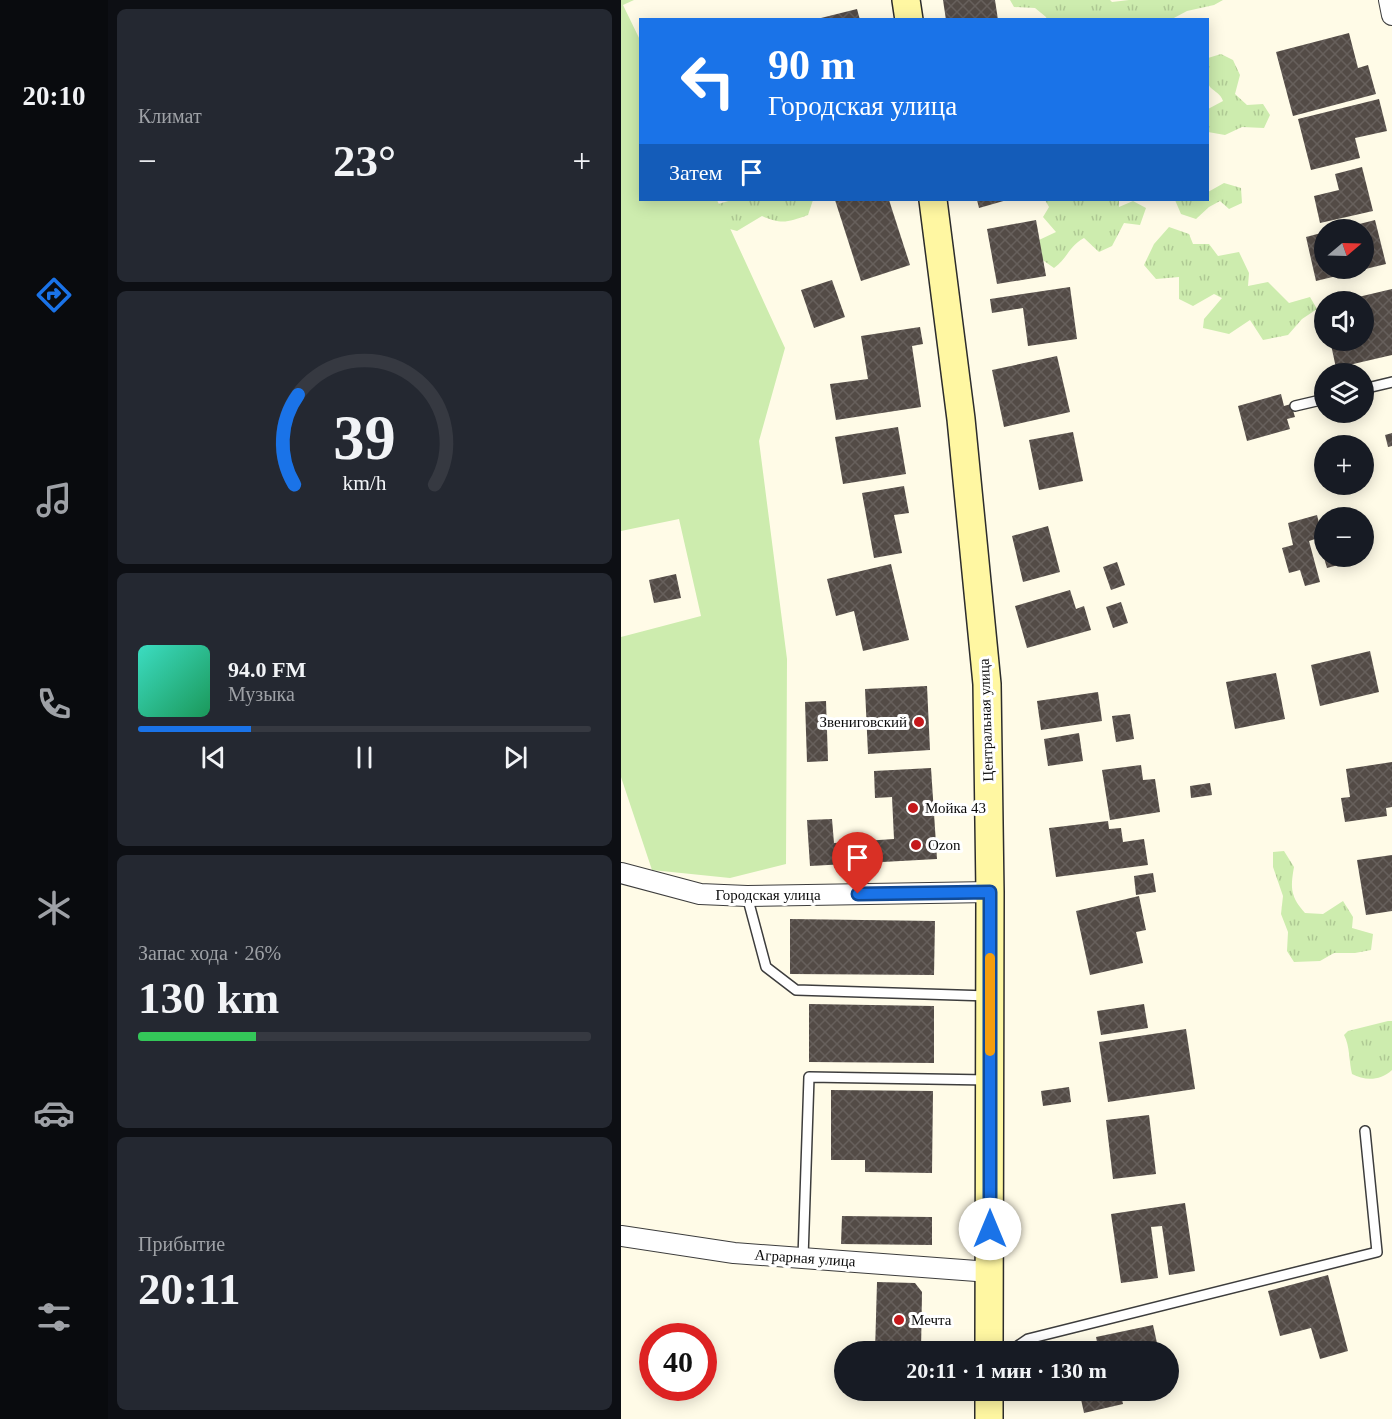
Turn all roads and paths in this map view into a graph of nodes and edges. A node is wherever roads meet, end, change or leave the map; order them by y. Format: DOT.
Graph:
graph roads {
  1 [pos="906,0"];
  2 [pos="1389,0"];
  3 [pos="1392,15"];
  4 [pos="909,18"];
  5 [pos="933,201"];
  6 [pos="1392,382"];
  7 [pos="1374,386"];
  8 [pos="1314,402"];
  9 [pos="1295,406"];
  10 [pos="621,873"];
  11 [pos="990,892"];
  12 [pos="747,896"];
  13 [pos="990,996"];
  14 [pos="990,1080"];
  15 [pos="1365,1131"];
  16 [pos="621,1236"];
  17 [pos="803,1258"];
  18 [pos="990,1272"];
  19 [pos="989,1341"];
  20 [pos="1025,1341"];
  21 [pos="989,1401"];
  22 [pos="989,1419"];
  1 -- 4 [label="street"];
  2 -- 3 [label="street"];
  5 -- 11 [label="street, Центральная улица"];
  6 -- 7 [label="lane"];
  8 -- 9 [label="lane"];
  10 -- 12 [label="street, Городская улица"];
  11 -- 12 [label="street, Городская улица"];
  11 -- 13 [label="street, Центральная улица"];
  12 -- 13 [label="lane"];
  13 -- 14 [label="street, Центральная улица"];
  14 -- 17 [label="lane"];
  14 -- 18 [label="street, Центральная улица"];
  15 -- 20 [label="lane"];
  16 -- 17 [label="street, Аграрная улица"];
  17 -- 18 [label="street, Аграрная улица"];
  18 -- 19 [label="street, Центральная улица"];
  21 -- 22 [label="street"];
}
